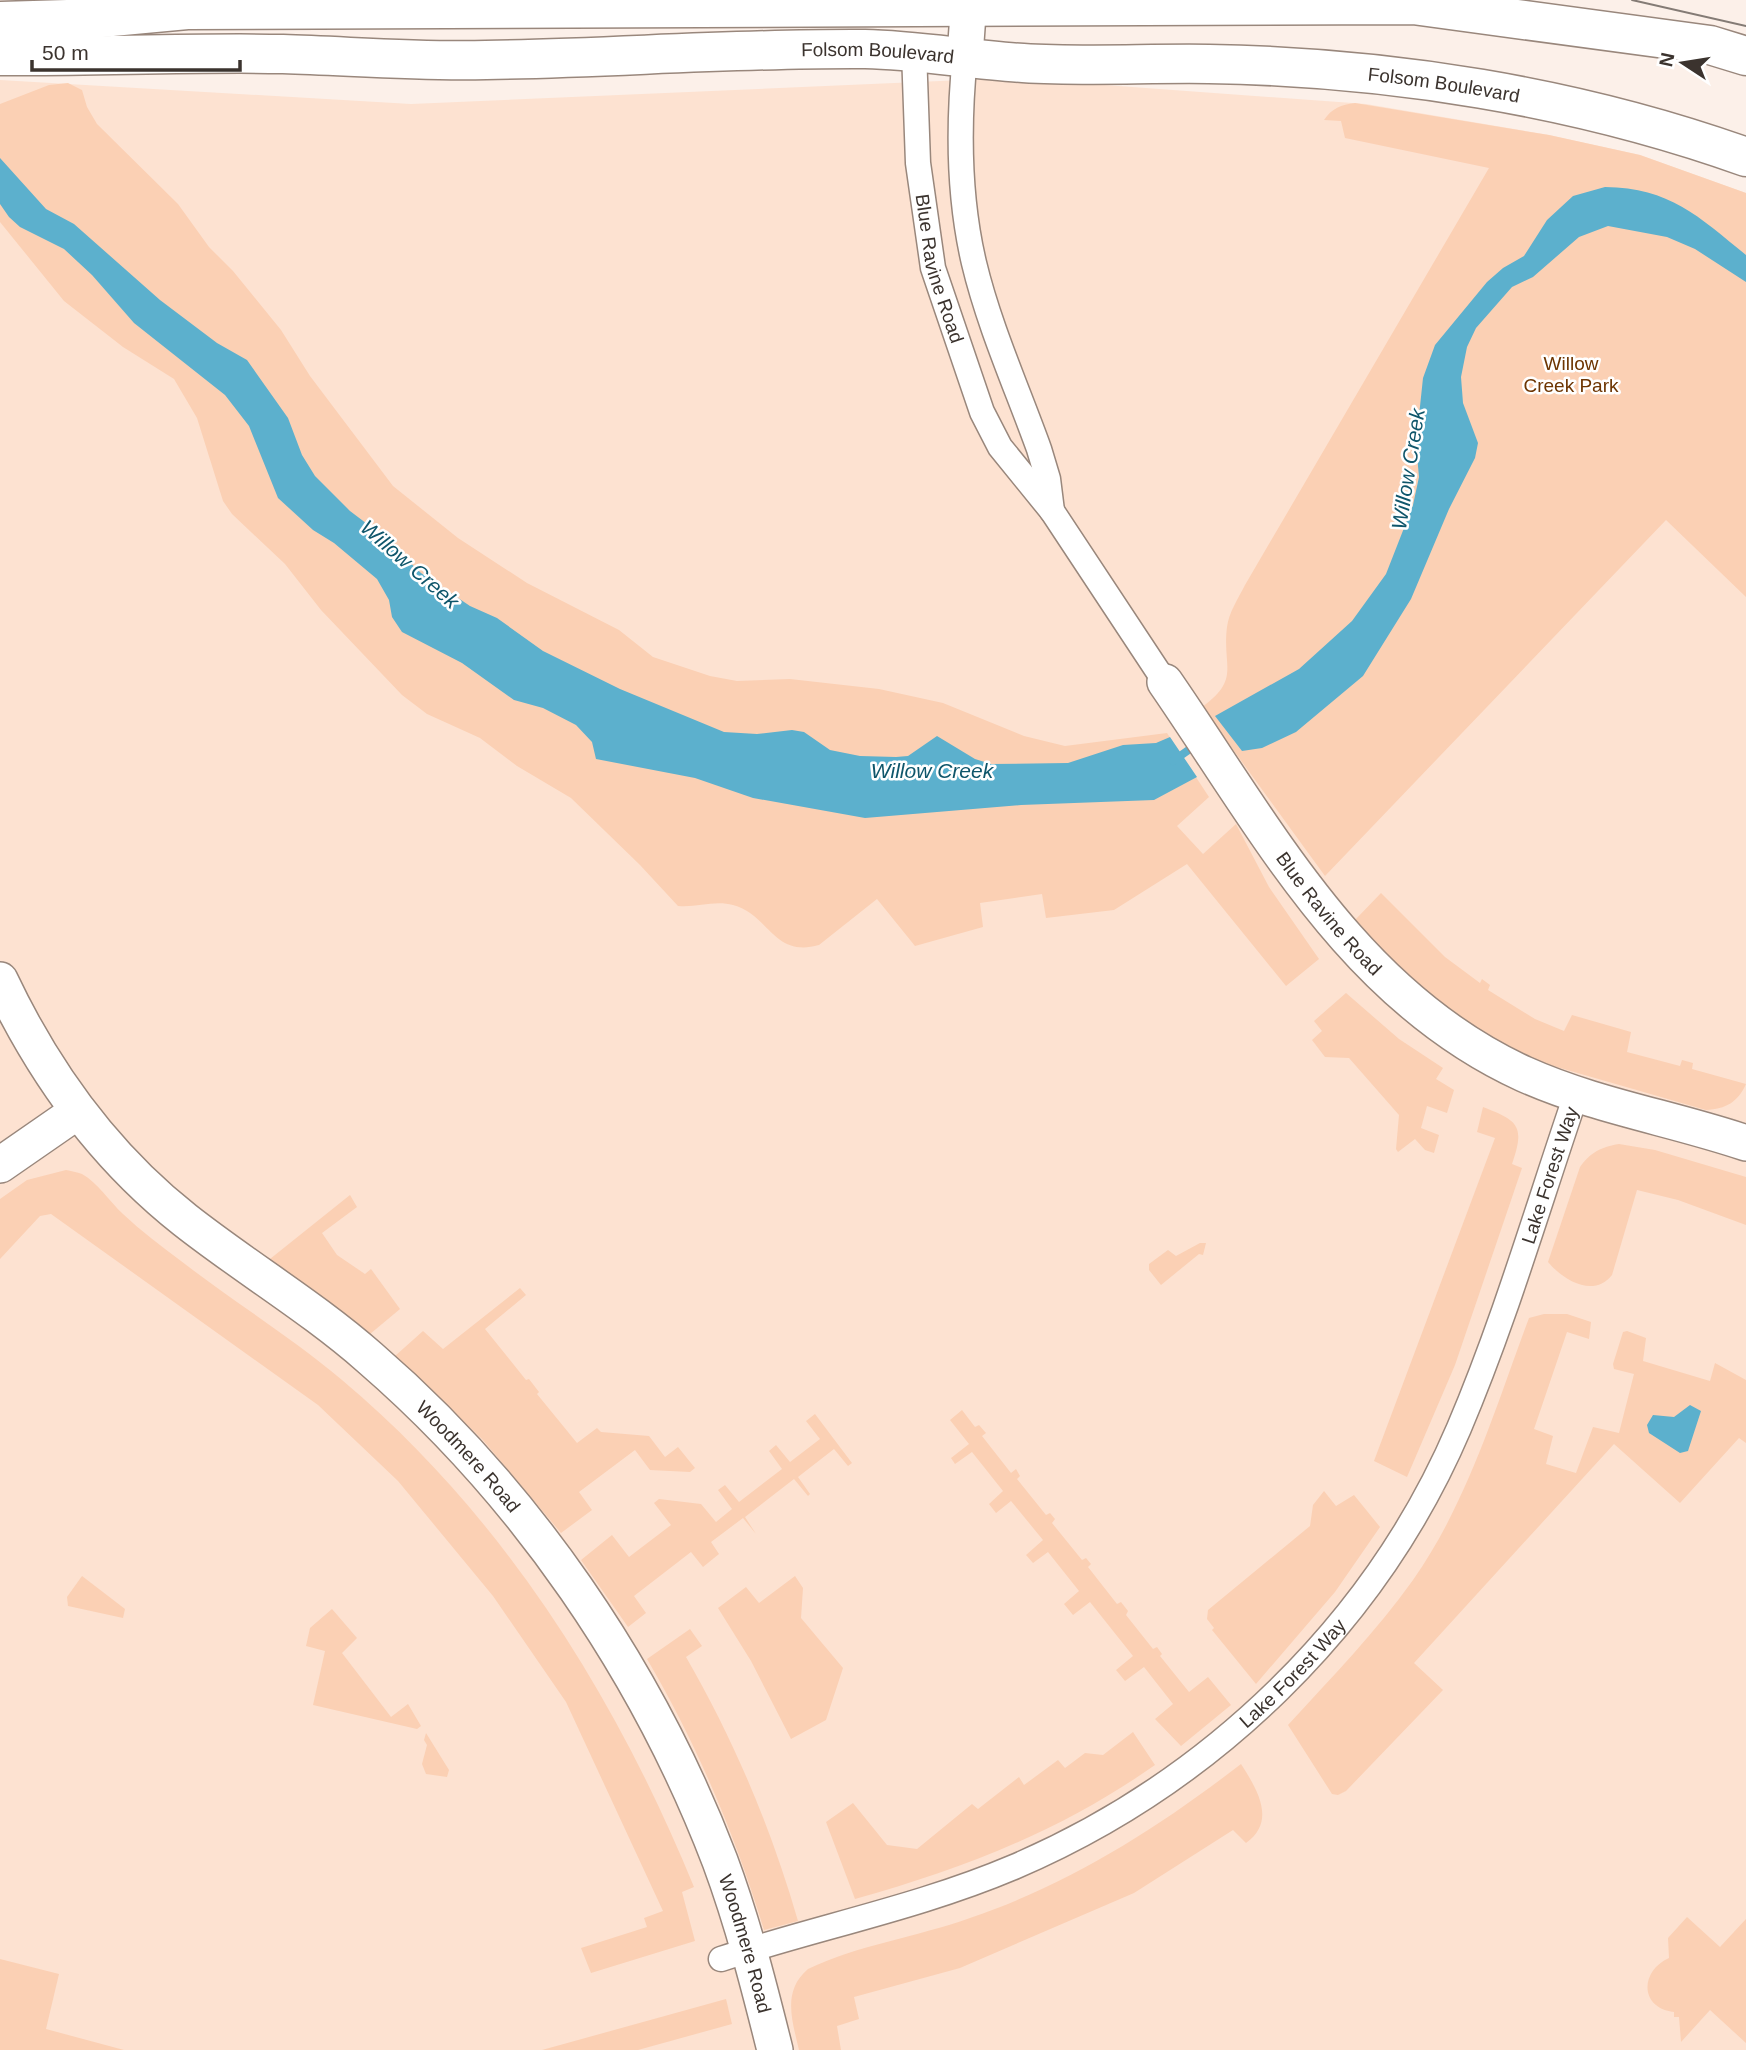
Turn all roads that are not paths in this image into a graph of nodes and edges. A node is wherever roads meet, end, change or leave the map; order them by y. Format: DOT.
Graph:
graph roads {
  1 [pos="969,3"];
  2 [pos="914,4"];
  3 [pos="0,21"];
  4 [pos="914,51"];
  5 [pos="0,56"];
  6 [pos="965,56"];
  7 [pos="1746,56"];
  8 [pos="1746,156"];
  9 [pos="1052,512"];
  10 [pos="1165,682"];
  11 [pos="0,980"];
  12 [pos="1576,1095"];
  13 [pos="78,1111"];
  14 [pos="1746,1143"];
  15 [pos="0,1165"];
  16 [pos="736,1955"];
  17 [pos="775,2050"];
  1 -- 2 [label="main road"];
  1 -- 6 [label="street, Blue Ravine Road"];
  1 -- 7 [label="main road"];
  2 -- 3 [label="main road"];
  2 -- 4 [label="street, Blue Ravine Road"];
  4 -- 5 [label="main road, Folsom Boulevard"];
  4 -- 6 [label="main road, Folsom Boulevard"];
  4 -- 9 [label="street, Blue Ravine Road"];
  6 -- 8 [label="main road, Folsom Boulevard"];
  6 -- 9 [label="street, Blue Ravine Road"];
  9 -- 10 [label="street, Blue Ravine Road"];
  10 -- 12 [label="street, Blue Ravine Road"];
  11 -- 13 [label="street, Woodmere Road"];
  12 -- 14 [label="street, Blue Ravine Road"];
  12 -- 16 [label="street, Lake Forest Way"];
  13 -- 15 [label="street"];
  13 -- 16 [label="street, Woodmere Road"];
  16 -- 17 [label="street, Woodmere Road"];
}
